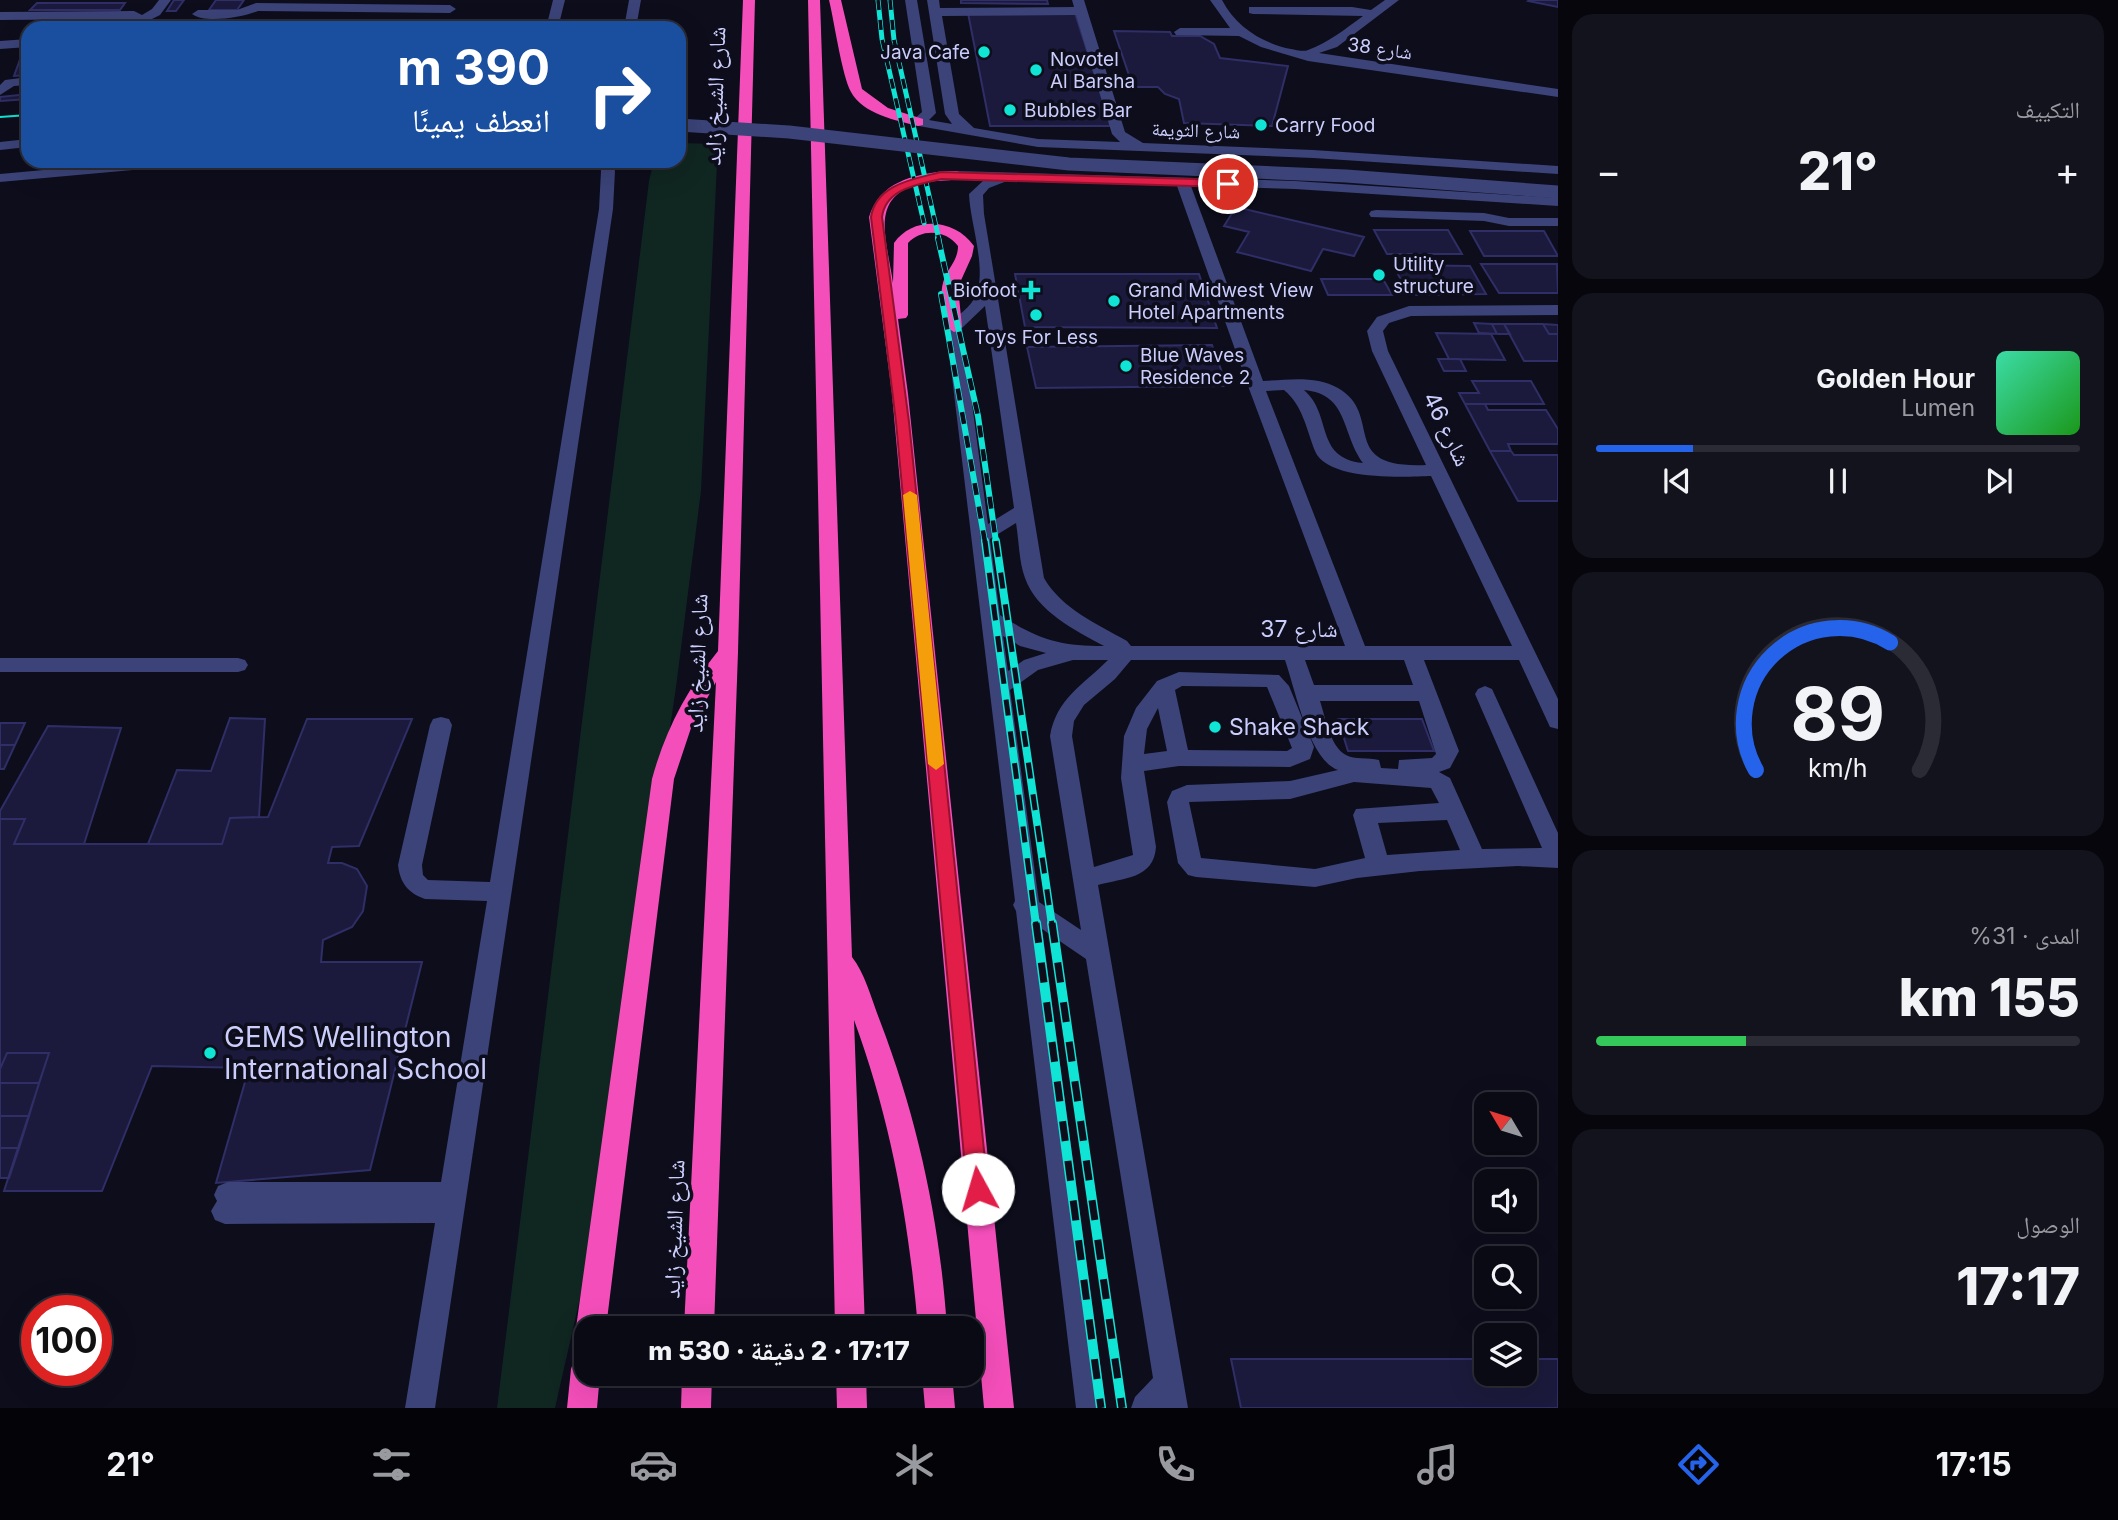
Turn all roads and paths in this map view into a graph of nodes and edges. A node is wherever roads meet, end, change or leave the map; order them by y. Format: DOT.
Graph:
graph roads {
  1 [pos="138,0"];
  2 [pos="165,0"];
  3 [pos="559,0"];
  4 [pos="635,0"];
  5 [pos="648,0"];
  6 [pos="749,0"];
  7 [pos="814,0"];
  8 [pos="835,0"];
  9 [pos="911,0"];
  10 [pos="1216,0"];
  11 [pos="1393,0"];
  12 [pos="379,4"];
  13 [pos="412,4"];
  14 [pos="1080,5"];
  15 [pos="934,6"];
  16 [pos="450,9"];
  17 [pos="1253,10"];
  18 [pos="198,14"];
  19 [pos="215,14"];
  20 [pos="1373,14"];
  21 [pos="127,15"];
  22 [pos="0,16"];
  23 [pos="141,21"];
  24 [pos="148,21"];
  25 [pos="210,21"];
  26 [pos="554,21"];
  27 [pos="631,21"];
  28 [pos="644,21"];
  29 [pos="1180,32"];
  30 [pos="1241,32"];
  31 [pos="21,44"];
  32 [pos="1333,44"];
  33 [pos="0,45"];
  34 [pos="1308,57"];
  35 [pos="1339,62"];
  36 [pos="21,82"];
  37 [pos="21,91"];
  38 [pos="0,92"];
  39 [pos="1558,93"];
  40 [pos="686,115"];
  41 [pos="918,122"];
  42 [pos="686,125"];
  43 [pos="976,134"];
  44 [pos="1119,134"];
  45 [pos="21,138"];
  46 [pos="0,140"];
  47 [pos="21,144"];
  48 [pos="0,146"];
  49 [pos="1102,146"];
  50 [pos="1144,148"];
  51 [pos="1282,153"];
  52 [pos="21,154"];
  53 [pos="0,156"];
  54 [pos="1344,156"];
  55 [pos="1558,162"];
  56 [pos="21,166"];
  57 [pos="0,168"];
  58 [pos="110,168"];
  59 [pos="607,168"];
  60 [pos="620,168"];
  61 [pos="1540,168"];
  62 [pos="1558,170"];
  63 [pos="43,174"];
  64 [pos="957,175"];
  65 [pos="1004,177"];
  66 [pos="0,178"];
  67 [pos="1558,180"];
  68 [pos="1182,183"];
  69 [pos="1295,185"];
  70 [pos="1356,188"];
  71 [pos="0,191"];
  72 [pos="1558,192"];
  73 [pos="1520,200"];
  74 [pos="1558,202"];
  75 [pos="606,209"];
  76 [pos="1376,214"];
  77 [pos="1533,222"];
  78 [pos="1558,222"];
  79 [pos="989,284"];
  80 [pos="1558,310"];
  81 [pos="954,327"];
  82 [pos="1256,386"];
  83 [pos="1290,386"];
  84 [pos="900,394"];
  85 [pos="1383,468"];
  86 [pos="1439,470"];
  87 [pos="1023,511"];
  88 [pos="980,537"];
  89 [pos="990,618"];
  90 [pos="728,652"];
  91 [pos="1411,652"];
  92 [pos="1073,653"];
  93 [pos="1125,653"];
  94 [pos="1358,653"];
  95 [pos="1525,653"];
  96 [pos="1293,654"];
  97 [pos="0,665"];
  98 [pos="238,665"];
  99 [pos="1164,686"];
  100 [pos="999,688"];
  101 [pos="1427,692"];
  102 [pos="1307,693"];
  103 [pos="1485,694"];
  104 [pos="1558,721"];
  105 [pos="441,725"];
  106 [pos="1179,758"];
  107 [pos="1133,764"];
  108 [pos="1454,811"];
  109 [pos="1474,856"];
  110 [pos="1558,858"];
  111 [pos="1379,866"];
  112 [pos="1083,871"];
  113 [pos="500,892"];
  114 [pos="1025,905"];
  115 [pos="840,953"];
  116 [pos="1097,953"];
  117 [pos="453,1202"];
  118 [pos="227,1203"];
  119 [pos="593,1316"];
  120 [pos="700,1316"];
  121 [pos="850,1316"];
  122 [pos="932,1316"];
  123 [pos="584,1386"];
  124 [pos="697,1386"];
  125 [pos="851,1386"];
  126 [pos="938,1386"];
  127 [pos="1171,1395"];
  128 [pos="420,1408"];
  129 [pos="582,1408"];
  130 [pos="696,1408"];
  131 [pos="852,1408"];
  132 [pos="940,1408"];
  133 [pos="999,1408"];
  134 [pos="1091,1408"];
  135 [pos="1146,1408"];
  1 -- 21 [label="street"];
  2 -- 24 [label="street"];
  3 -- 26 [label="street"];
  4 -- 27 [label="street"];
  5 -- 28 [label="street"];
  6 -- 90 [label="highway, شارع الشيخ زايد"];
  7 -- 115 [label="highway"];
  8 -- 41 [label="highway"];
  9 -- 41 [label="street"];
  10 -- 30 [label="street, شارع 38"];
  11 -- 20 [label="street"];
  12 -- 13 [label="street"];
  12 -- 19 [label="street"];
  13 -- 16 [label="street"];
  14 -- 15 [label="street"];
  14 -- 44 [label="street"];
  15 -- 43 [label="street"];
  17 -- 20 [label="street"];
  18 -- 19 [label="street"];
  19 -- 25 [label="street"];
  20 -- 32 [label="street"];
  21 -- 22 [label="street"];
  21 -- 23 [label="street"];
  29 -- 30 [label="street"];
  30 -- 34 [label="street, شارع 38"];
  31 -- 33 [label="street"];
  32 -- 34 [label="street"];
  32 -- 35 [label="street"];
  34 -- 35 [label="street, شارع 38"];
  35 -- 39 [label="street, شارع 38"];
  36 -- 38 [label="street"];
  37 -- 38 [label="street"];
  40 -- 67 [label="street"];
  41 -- 43 [label="street, شارع الثويمة"];
  42 -- 72 [label="street, bridge"];
  43 -- 49 [label="street, شارع الثويمة"];
  44 -- 49 [label="street"];
  44 -- 50 [label="street"];
  45 -- 46 [label="street"];
  47 -- 48 [label="street"];
  49 -- 50 [label="street, شارع الثويمة"];
  50 -- 51 [label="street, شارع الثويمة"];
  51 -- 54 [label="street, شارع الثويمة"];
  51 -- 69 [label="street"];
  52 -- 53 [label="street"];
  54 -- 61 [label="street, شارع الثويمة"];
  54 -- 70 [label="street"];
  55 -- 61 [label="street"];
  56 -- 57 [label="street"];
  58 -- 63 [label="street"];
  59 -- 75 [label="street"];
  60 -- 75 [label="street"];
  61 -- 62 [label="street, شارع الثويمة"];
  63 -- 66 [label="street"];
  63 -- 71 [label="street"];
  64 -- 65 [label="street"];
  64 -- 84 [label="highway"];
  65 -- 68 [label="street"];
  65 -- 79 [label="street"];
  68 -- 69 [label="street"];
  68 -- 82 [label="street"];
  69 -- 70 [label="street"];
  70 -- 73 [label="street"];
  73 -- 74 [label="street"];
  73 -- 77 [label="street"];
  75 -- 113 [label="street"];
  76 -- 77 [label="street"];
  77 -- 78 [label="street"];
  79 -- 81 [label="street"];
  79 -- 87 [label="street"];
  80 -- 86 [label="street, شارع 46"];
  81 -- 84 [label="highway"];
  81 -- 88 [label="street"];
  82 -- 83 [label="street"];
  82 -- 94 [label="street"];
  83 -- 85 [label="street"];
  83 -- 85 [label="street"];
  84 -- 133 [label="highway"];
  85 -- 86 [label="street"];
  86 -- 95 [label="street, شارع 46"];
  87 -- 88 [label="street"];
  87 -- 93 [label="street"];
  88 -- 89 [label="street"];
  89 -- 92 [label="street, شارع 37"];
  89 -- 100 [label="street"];
  90 -- 119 [label="highway"];
  90 -- 120 [label="highway, شارع الشيخ زايد"];
  91 -- 94 [label="street, شارع 37"];
  91 -- 95 [label="street, شارع 37"];
  91 -- 101 [label="street"];
  92 -- 93 [label="street, شارع 37"];
  92 -- 100 [label="street, شارع 37"];
  93 -- 96 [label="street, شارع 37"];
  93 -- 112 [label="street"];
  94 -- 96 [label="street, شارع 37"];
  95 -- 104 [label="street, شارع 46"];
  96 -- 102 [label="street"];
  97 -- 98 [label="street"];
  99 -- 106 [label="street"];
  99 -- 106 [label="street"];
  99 -- 107 [label="street"];
  100 -- 114 [label="street"];
  101 -- 102 [label="street"];
  101 -- 102 [label="street"];
  103 -- 110 [label="street"];
  105 -- 113 [label="street"];
  106 -- 107 [label="street"];
  107 -- 112 [label="street"];
  108 -- 109 [label="street"];
  108 -- 111 [label="street"];
  108 -- 111 [label="street"];
  109 -- 110 [label="street"];
  109 -- 111 [label="street"];
  112 -- 116 [label="street"];
  113 -- 117 [label="street"];
  114 -- 116 [label="street"];
  114 -- 134 [label="street"];
  115 -- 121 [label="highway"];
  115 -- 122 [label="highway"];
  116 -- 127 [label="street"];
  117 -- 118 [label="street"];
  117 -- 128 [label="street"];
  123 -- 129 [label="highway"];
  124 -- 130 [label="highway"];
  125 -- 131 [label="highway"];
  126 -- 132 [label="highway"];
  127 -- 135 [label="street"];
}
